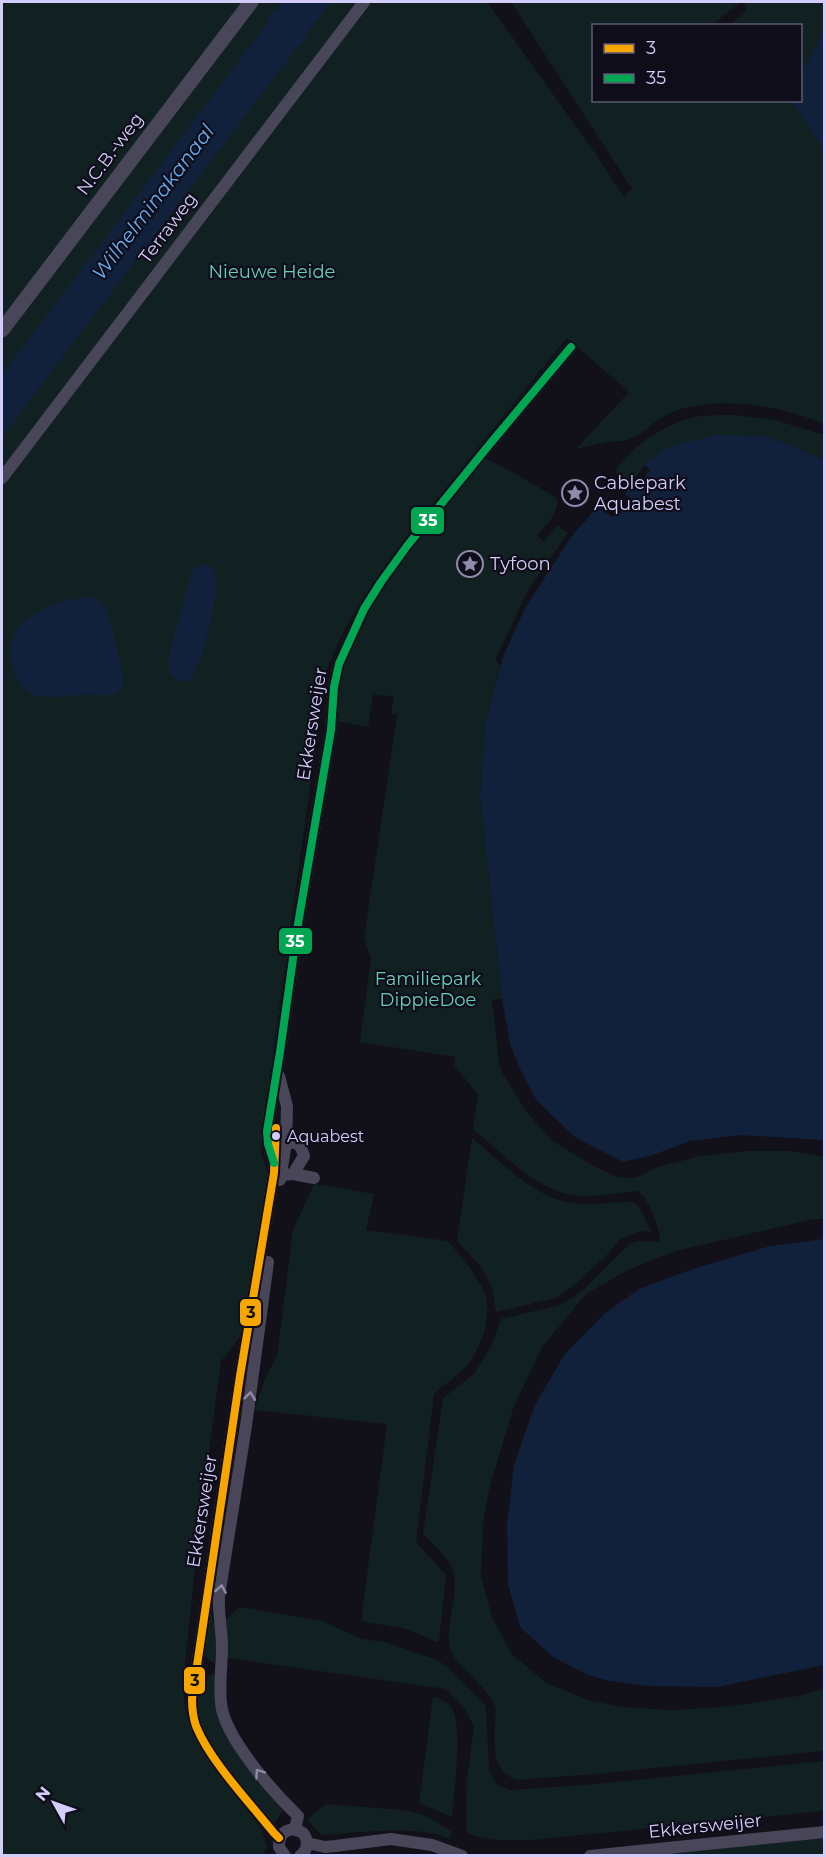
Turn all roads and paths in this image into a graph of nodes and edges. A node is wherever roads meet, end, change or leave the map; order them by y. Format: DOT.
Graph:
graph roads {
  1 [pos="250,2"];
  2 [pos="363,2"];
  3 [pos="2,330"];
  4 [pos="571,347"];
  5 [pos="2,478"];
  6 [pos="277,1072"];
  7 [pos="286,1143"];
  8 [pos="274,1157"];
  9 [pos="287,1174"];
  10 [pos="314,1178"];
  11 [pos="295,1829"];
  12 [pos="825,1832"];
  13 [pos="279,1838"];
  14 [pos="307,1843"];
  15 [pos="282,1855"];
  16 [pos="300,1856"];
  17 [pos="462,1856"];
  18 [pos="590,1856"];
  1 -- 3 [label="street, N.C.B.-weg"];
  2 -- 5 [label="street, Terraweg"];
  4 -- 6 [label="street, Ekkersweijer"];
  6 -- 7 [label="street, Ekkersweijer"];
  6 -- 8 [label="street, Ekkersweijer"];
  7 -- 8 [label="street"];
  7 -- 9 [label="street, Ekkersweijer"];
  7 -- 9 [label="street, Ekkersweijer"];
  8 -- 13 [label="street, Ekkersweijer"];
  9 -- 10 [label="street"];
  11 -- 9 [label="street, Ekkersweijer, one-way"];
  11 -- 13 [label="street"];
  11 -- 14 [label="street"];
  12 -- 18 [label="street, Ekkersweijer"];
  13 -- 15 [label="street"];
  14 -- 16 [label="street"];
  14 -- 17 [label="street"];
}
